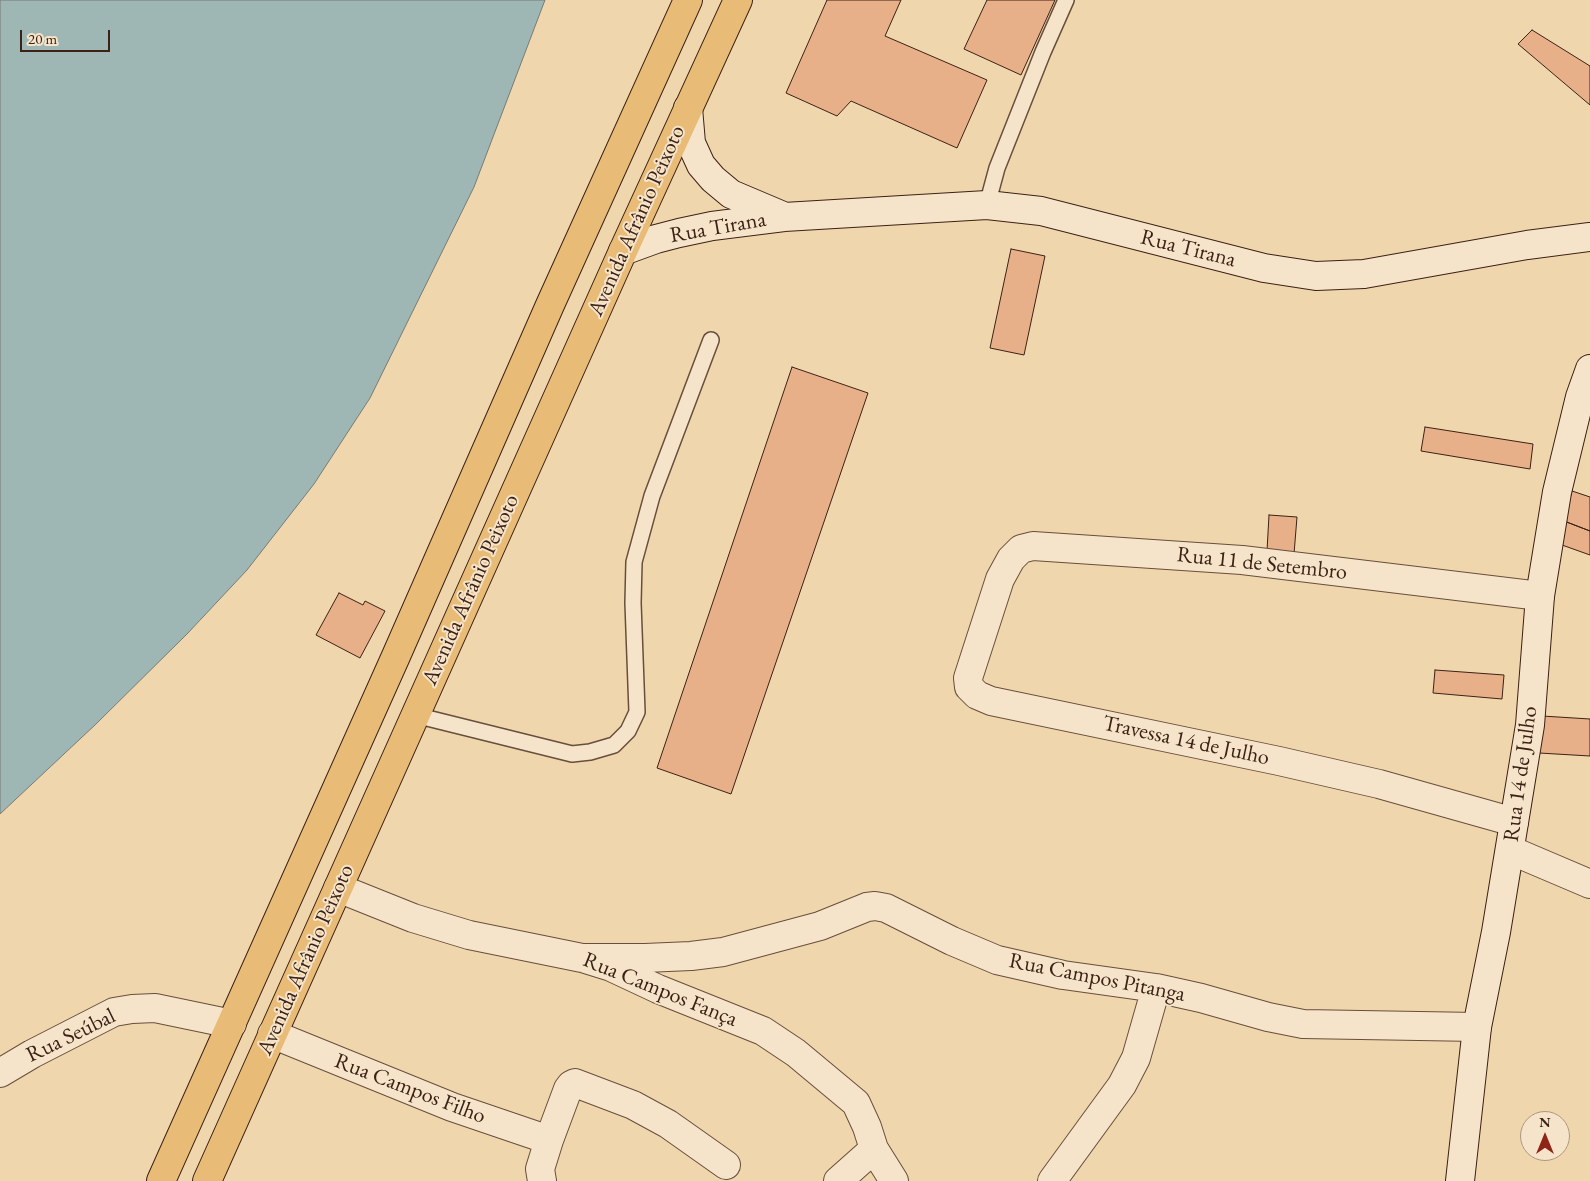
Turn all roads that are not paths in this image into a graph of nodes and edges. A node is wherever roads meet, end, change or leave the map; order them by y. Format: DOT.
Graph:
graph roads {
  1 [pos="688,0"];
  2 [pos="738,0"];
  3 [pos="1066,0"];
  4 [pos="688,108"];
  5 [pos="987,205"];
  6 [pos="784,217"];
  7 [pos="1590,237"];
  8 [pos="623,251"];
  9 [pos="711,340"];
  10 [pos="1590,369"];
  11 [pos="1000,579"];
  12 [pos="1540,596"];
  13 [pos="416,715"];
  14 [pos="1514,822"];
  15 [pos="1510,850"];
  16 [pos="1590,884"];
  17 [pos="338,888"];
  18 [pos="582,958"];
  19 [pos="1156,988"];
  20 [pos="232,1024"];
  21 [pos="1477,1027"];
  22 [pos="272,1034"];
  23 [pos="0,1073"];
  24 [pos="549,1140"];
  25 [pos="874,1149"];
  26 [pos="726,1165"];
  27 [pos="541,1175"];
  28 [pos="161,1181"];
  29 [pos="207,1181"];
  30 [pos="838,1181"];
  31 [pos="894,1181"];
  32 [pos="1052,1181"];
  33 [pos="1460,1181"];
  1 -- 20 [label="main road, Avenida Afrânio Peixoto"];
  2 -- 4 [label="main road, Avenida Afrânio Peixoto"];
  3 -- 5 [label="lane"];
  4 -- 6 [label="street, Rua Tirana"];
  4 -- 8 [label="main road, Avenida Afrânio Peixoto"];
  5 -- 6 [label="street, Rua Tirana"];
  5 -- 7 [label="street, Rua Tirana"];
  6 -- 8 [label="street, Rua Tirana"];
  8 -- 13 [label="main road, Avenida Afrânio Peixoto"];
  9 -- 13 [label="lane"];
  10 -- 12 [label="street, Rua 14 de Julho"];
  11 -- 12 [label="street, Rua 11 de Setembro"];
  11 -- 14 [label="street, Travessa 14 de Julho"];
  12 -- 14 [label="street, Rua 14 de Julho"];
  13 -- 17 [label="main road, Avenida Afrânio Peixoto"];
  14 -- 15 [label="street, Rua 14 de Julho"];
  15 -- 16 [label="street"];
  15 -- 21 [label="street, Rua 14 de Julho"];
  17 -- 18 [label="street, Rua Campos Fança"];
  17 -- 22 [label="main road, Avenida Afrânio Peixoto"];
  18 -- 19 [label="street, Rua Campos Pitanga"];
  18 -- 25 [label="street, Rua Campos Fança"];
  19 -- 21 [label="street, Rua Campos Pitanga"];
  19 -- 32 [label="street"];
  20 -- 23 [label="street, Rua Seúbal"];
  20 -- 28 [label="main road, Avenida Afrânio Peixoto"];
  21 -- 33 [label="street, Rua 14 de Julho"];
  22 -- 24 [label="street, Rua Campos Filho"];
  22 -- 29 [label="main road, Avenida Afrânio Peixoto"];
  24 -- 26 [label="street"];
  24 -- 27 [label="street"];
  25 -- 30 [label="street"];
  25 -- 31 [label="street, Rua Campos Fança"];
}
